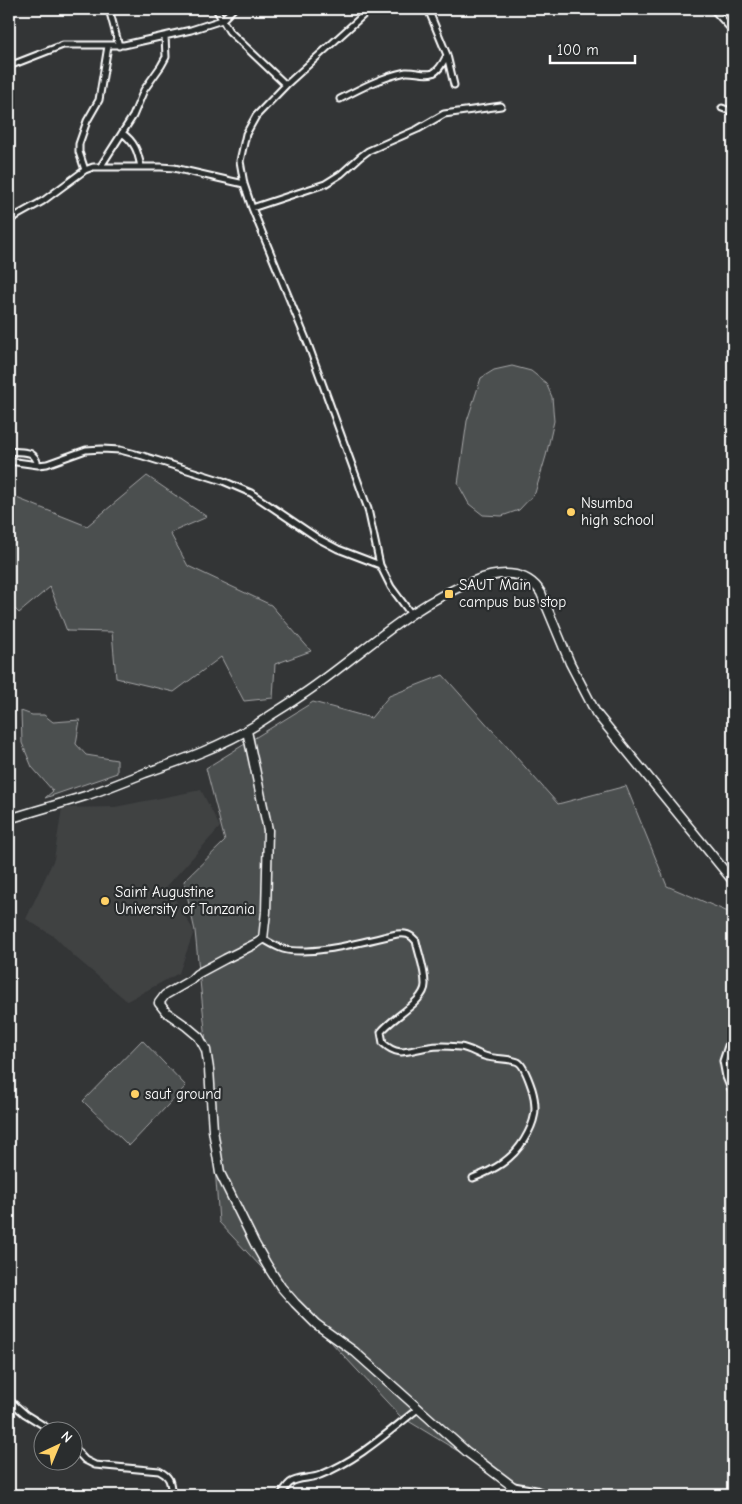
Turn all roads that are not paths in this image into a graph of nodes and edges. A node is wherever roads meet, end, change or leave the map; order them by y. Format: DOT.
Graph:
graph roads {
  1 [pos="109,9"];
  2 [pos="216,9"];
  3 [pos="233,9"];
  4 [pos="370,9"];
  5 [pos="428,9"];
  6 [pos="713,9"];
  7 [pos="222,20"];
  8 [pos="733,31"];
  9 [pos="165,36"];
  10 [pos="108,46"];
  11 [pos="119,46"];
  12 [pos="447,55"];
  13 [pos="9,66"];
  14 [pos="454,84"];
  15 [pos="286,85"];
  16 [pos="340,99"];
  17 [pos="501,106"];
  18 [pos="722,108"];
  19 [pos="733,112"];
  20 [pos="122,133"];
  21 [pos="101,166"];
  22 [pos="141,167"];
  23 [pos="85,170"];
  24 [pos="244,184"];
  25 [pos="252,208"];
  26 [pos="9,220"];
  27 [pos="11,451"];
  28 [pos="9,461"];
  29 [pos="25,464"];
  30 [pos="38,465"];
  31 [pos="380,565"];
  32 [pos="411,614"];
  33 [pos="247,731"];
  34 [pos="9,819"];
  35 [pos="733,881"];
  36 [pos="263,939"];
  37 [pos="733,1034"];
  38 [pos="733,1094"];
  39 [pos="473,1178"];
  40 [pos="9,1400"];
  41 [pos="419,1408"];
  42 [pos="38,1422"];
  43 [pos="82,1457"];
  44 [pos="511,1486"];
  45 [pos="172,1495"];
  46 [pos="281,1495"];
  47 [pos="524,1495"];
  48 [pos="548,1495"];
  1 -- 11 [label="street"];
  2 -- 7 [label="street"];
  3 -- 7 [label="street"];
  4 -- 15 [label="street"];
  5 -- 12 [label="street"];
  6 -- 8 [label="street"];
  7 -- 9 [label="street"];
  7 -- 15 [label="street"];
  9 -- 11 [label="street"];
  9 -- 20 [label="street"];
  10 -- 11 [label="street"];
  10 -- 13 [label="street"];
  10 -- 23 [label="street"];
  12 -- 14 [label="street"];
  12 -- 16 [label="street"];
  15 -- 24 [label="street"];
  17 -- 25 [label="street"];
  18 -- 19 [label="street"];
  20 -- 21 [label="street"];
  20 -- 22 [label="street"];
  21 -- 22 [label="street"];
  21 -- 23 [label="street"];
  22 -- 24 [label="street"];
  23 -- 26 [label="street"];
  24 -- 25 [label="street"];
  25 -- 31 [label="street"];
  27 -- 29 [label="street"];
  27 -- 30 [label="street"];
  28 -- 29 [label="street"];
  29 -- 30 [label="street"];
  30 -- 31 [label="street"];
  31 -- 32 [label="street"];
  32 -- 33 [label="street"];
  32 -- 35 [label="street"];
  33 -- 34 [label="street"];
  33 -- 36 [label="street"];
  36 -- 39 [label="street"];
  36 -- 41 [label="street"];
  37 -- 38 [label="street"];
  40 -- 42 [label="street"];
  41 -- 44 [label="street"];
  41 -- 46 [label="street"];
  43 -- 45 [label="street"];
  44 -- 47 [label="street"];
  44 -- 48 [label="street"];
}
